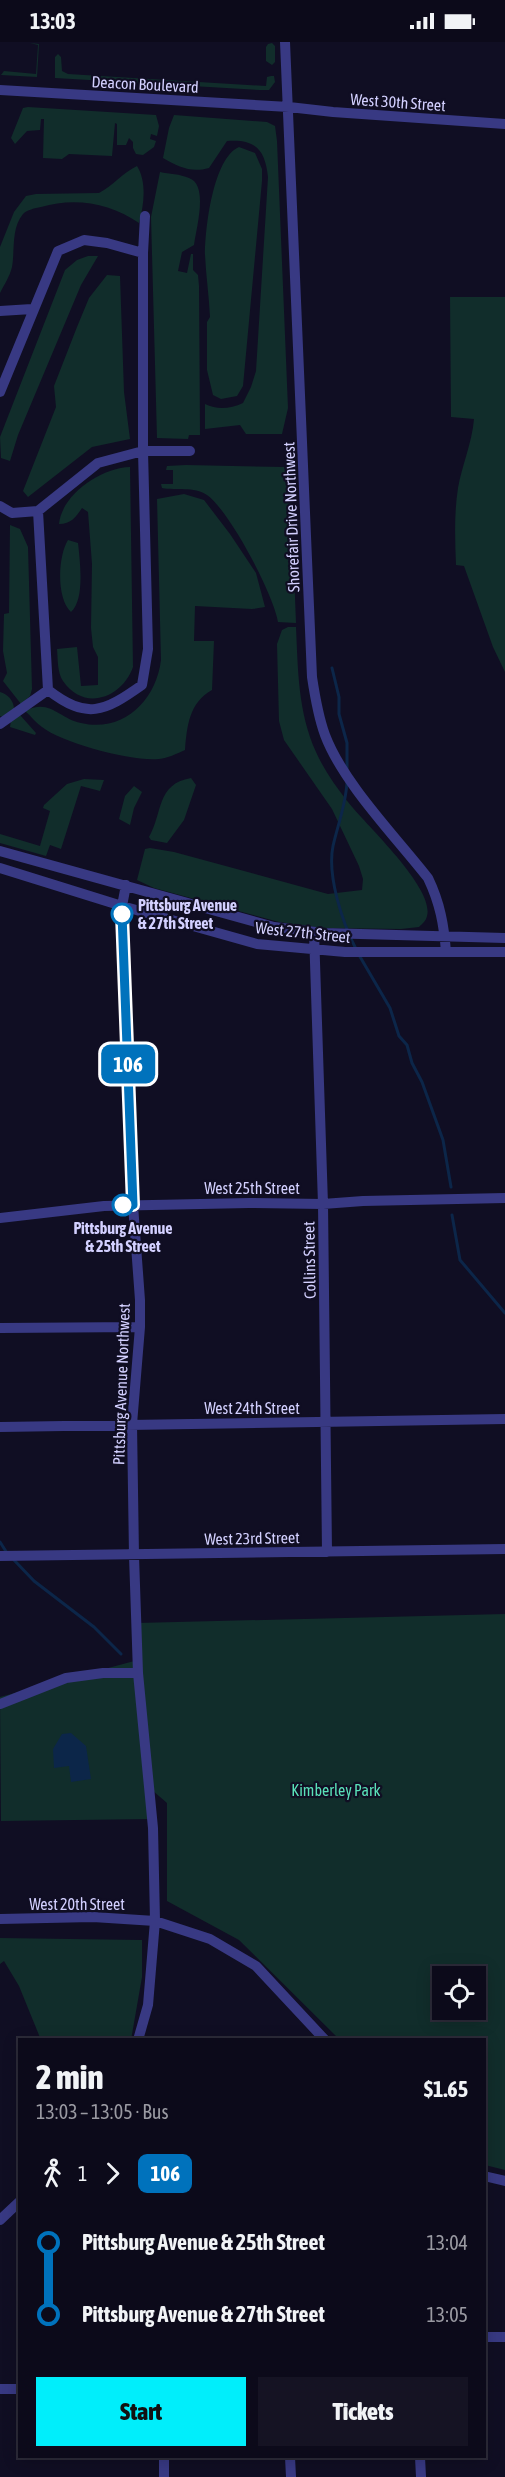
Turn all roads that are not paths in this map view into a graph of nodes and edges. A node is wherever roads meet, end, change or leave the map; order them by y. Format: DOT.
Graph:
graph roads {
  1 [pos="285,42"];
  2 [pos="0,90"];
  3 [pos="289,107"];
  4 [pos="505,124"];
  5 [pos="146,216"];
  6 [pos="143,253"];
  7 [pos="32,309"];
  8 [pos="0,311"];
  9 [pos="0,392"];
  10 [pos="143,451"];
  11 [pos="189,451"];
  12 [pos="0,506"];
  13 [pos="38,512"];
  14 [pos="48,690"];
  15 [pos="0,724"];
  16 [pos="0,851"];
  17 [pos="0,868"];
  18 [pos="126,885"];
  19 [pos="122,906"];
  20 [pos="314,932"];
  21 [pos="445,937"];
  22 [pos="505,938"];
  23 [pos="313,951"];
  24 [pos="446,952"];
  25 [pos="505,952"];
  26 [pos="505,1198"];
  27 [pos="323,1204"];
  28 [pos="133,1205"];
  29 [pos="0,1218"];
  30 [pos="140,1327"];
  31 [pos="0,1328"];
  32 [pos="505,1419"];
  33 [pos="326,1423"];
  34 [pos="132,1424"];
  35 [pos="0,1427"];
  36 [pos="505,1550"];
  37 [pos="327,1552"];
  38 [pos="0,1556"];
  39 [pos="134,1556"];
  40 [pos="138,1673"];
  41 [pos="0,1704"];
  42 [pos="0,1919"];
  43 [pos="155,1921"];
  44 [pos="138,2038"];
  45 [pos="323,2038"];
  46 [pos="486,2176"];
  47 [pos="505,2181"];
  48 [pos="18,2203"];
  49 [pos="0,2220"];
  50 [pos="486,2337"];
  51 [pos="505,2337"];
  52 [pos="0,2389"];
  53 [pos="18,2389"];
  54 [pos="164,2458"];
  55 [pos="290,2458"];
  56 [pos="420,2458"];
  57 [pos="164,2477"];
  58 [pos="291,2477"];
  59 [pos="421,2477"];
  1 -- 3 [label="street, Shorefair Drive Northwest"];
  2 -- 3 [label="street, Deacon Boulevard"];
  3 -- 4 [label="street, West 30th Street"];
  3 -- 21 [label="street, Shorefair Drive Northwest"];
  5 -- 6 [label="street"];
  6 -- 7 [label="street"];
  6 -- 10 [label="street"];
  7 -- 8 [label="street"];
  7 -- 9 [label="street"];
  10 -- 11 [label="street"];
  10 -- 13 [label="street"];
  10 -- 14 [label="street"];
  12 -- 13 [label="street"];
  13 -- 14 [label="street"];
  14 -- 15 [label="street"];
  16 -- 18 [label="street, West 27th Street"];
  17 -- 19 [label="street, West 27th Street"];
  18 -- 19 [label="street, Pittsburg Avenue Northwest"];
  18 -- 20 [label="street, West 27th Street"];
  19 -- 23 [label="street, West 27th Street"];
  19 -- 28 [label="street, Pittsburg Avenue Northwest"];
  20 -- 21 [label="street, West 27th Street"];
  20 -- 23 [label="street, Collins Street"];
  21 -- 22 [label="street, West 27th Street"];
  21 -- 24 [label="street, Shorefair Drive Northwest"];
  23 -- 24 [label="street, West 27th Street"];
  23 -- 27 [label="street, Collins Street"];
  24 -- 25 [label="street, West 27th Street"];
  26 -- 27 [label="street, West 25th Street"];
  27 -- 28 [label="street, West 25th Street"];
  27 -- 33 [label="street, Collins Street"];
  28 -- 29 [label="street, West 25th Street"];
  28 -- 30 [label="street, Pittsburg Avenue Northwest"];
  30 -- 31 [label="street"];
  30 -- 34 [label="street, Pittsburg Avenue Northwest"];
  32 -- 33 [label="street, West 24th Street"];
  33 -- 34 [label="street, West 24th Street"];
  33 -- 37 [label="street, Collins Street"];
  34 -- 35 [label="street, West 24th Street"];
  34 -- 39 [label="street, Pittsburg Avenue Northwest"];
  36 -- 37 [label="street, West 23rd Street"];
  37 -- 39 [label="street, West 23rd Street"];
  38 -- 39 [label="street, West 23rd Street"];
  39 -- 40 [label="street, Pittsburg Avenue Northwest"];
  40 -- 41 [label="street"];
  40 -- 43 [label="street, Pittsburg Avenue Northwest"];
  42 -- 43 [label="street, West 20th Street"];
  43 -- 44 [label="street, Pittsburg Avenue Northwest"];
  43 -- 45 [label="street, West 20th Street"];
  46 -- 47 [label="street"];
  48 -- 49 [label="street"];
  50 -- 51 [label="street"];
  52 -- 53 [label="street"];
  54 -- 57 [label="street"];
  55 -- 58 [label="street"];
  56 -- 59 [label="street"];
}
